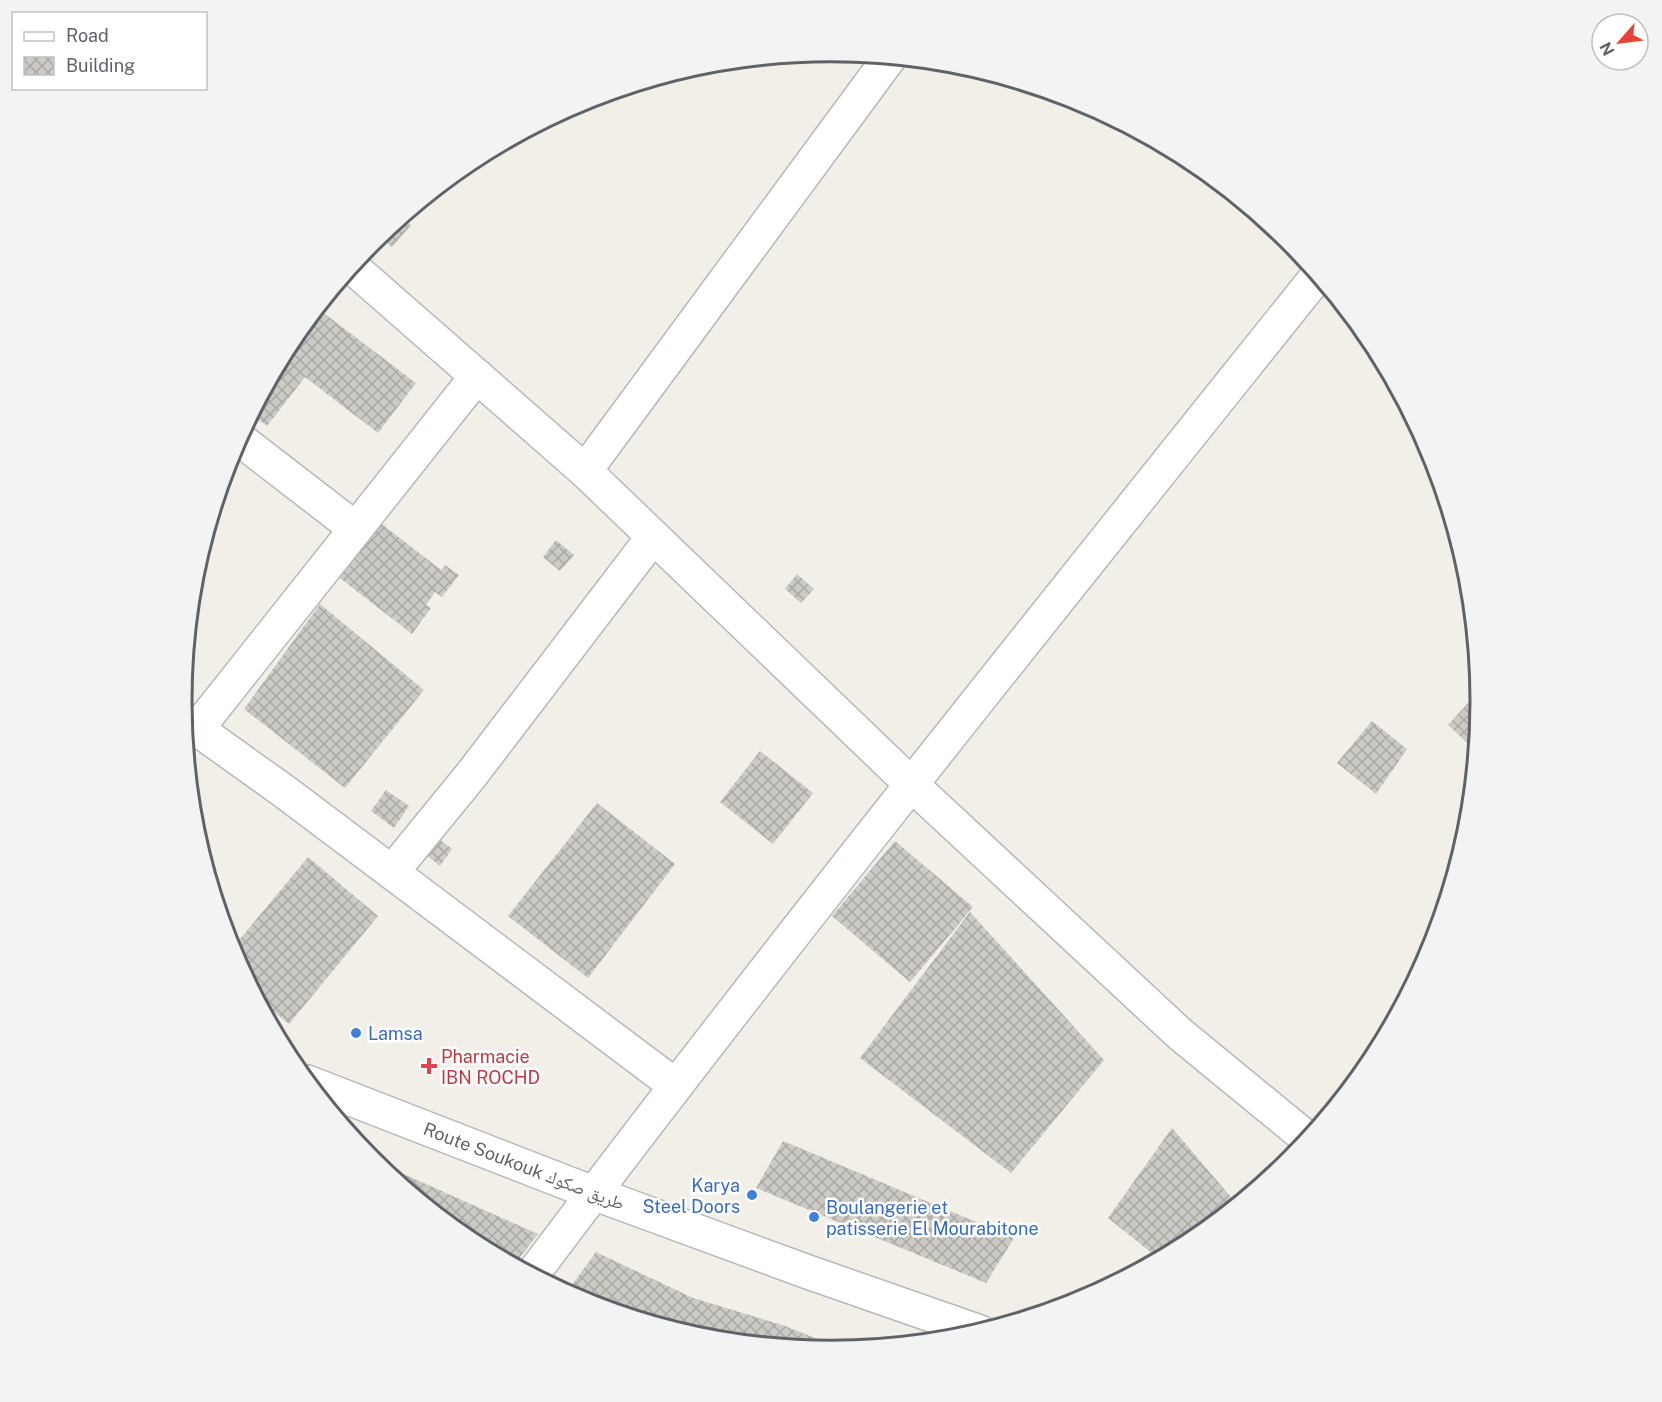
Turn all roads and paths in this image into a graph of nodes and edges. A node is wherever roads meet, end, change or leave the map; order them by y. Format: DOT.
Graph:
graph roads {
  1 [pos="885,64"];
  2 [pos="357,271"];
  3 [pos="1313,281"];
  4 [pos="477,376"];
  5 [pos="245,444"];
  6 [pos="585,471"];
  7 [pos="356,529"];
  8 [pos="653,537"];
  9 [pos="192,721"];
  10 [pos="193,726"];
  11 [pos="910,784"];
  12 [pos="393,872"];
  13 [pos="676,1086"];
  14 [pos="323,1088"];
  15 [pos="1302,1134"];
  16 [pos="593,1193"];
  17 [pos="537,1269"];
  18 [pos="964,1326"];
  1 -- 6 [label="street"];
  2 -- 4 [label="street"];
  3 -- 11 [label="street"];
  4 -- 6 [label="street"];
  4 -- 7 [label="street"];
  5 -- 7 [label="street"];
  6 -- 8 [label="street"];
  7 -- 9 [label="street"];
  8 -- 11 [label="street"];
  8 -- 12 [label="street"];
  10 -- 12 [label="street"];
  11 -- 13 [label="street"];
  11 -- 15 [label="street"];
  12 -- 13 [label="street"];
  13 -- 16 [label="street"];
  14 -- 16 [label="street, Route Soukouk طريق صكوك"];
  16 -- 17 [label="street"];
  16 -- 18 [label="street, Route Soukouk طريق صكوك"];
}
